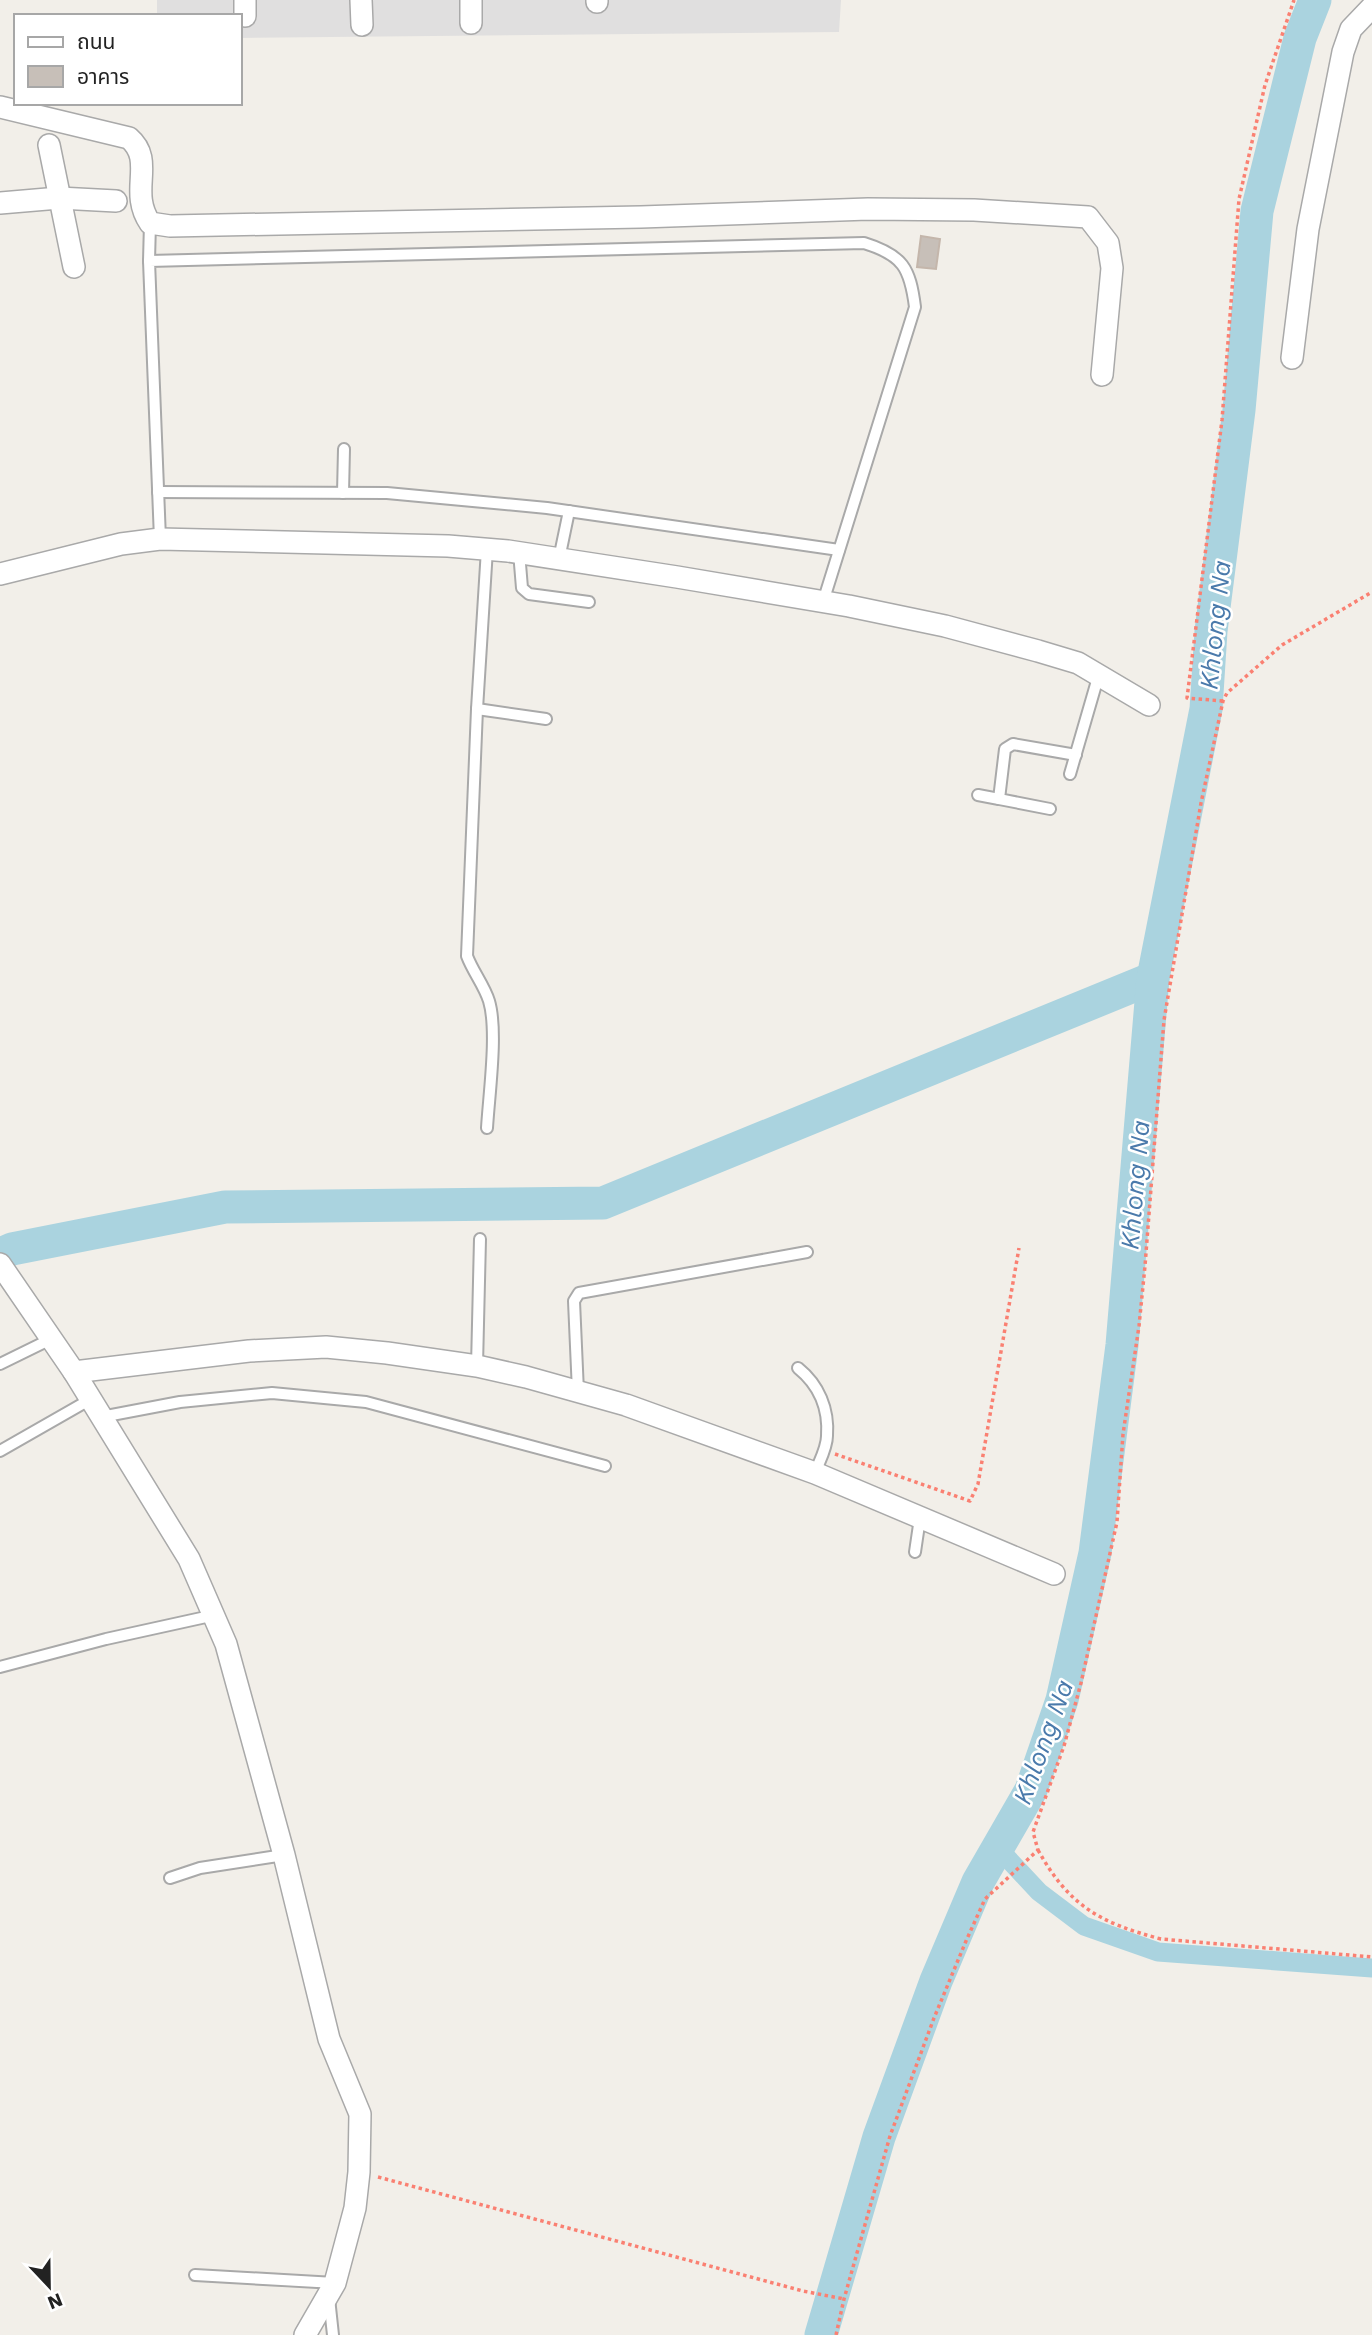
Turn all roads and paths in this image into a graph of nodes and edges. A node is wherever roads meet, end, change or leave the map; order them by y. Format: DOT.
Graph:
graph roads {
  1 [pos="361,0"];
  2 [pos="471,0"];
  3 [pos="1294,0"];
  4 [pos="1372,7"];
  5 [pos="471,23"];
  6 [pos="362,25"];
  7 [pos="0,107"];
  8 [pos="49,145"];
  9 [pos="59,198"];
  10 [pos="117,201"];
  11 [pos="0,203"];
  12 [pos="150,223"];
  13 [pos="149,261"];
  14 [pos="74,267"];
  15 [pos="1292,358"];
  16 [pos="1101,375"];
  17 [pos="344,449"];
  18 [pos="158,492"];
  19 [pos="343,493"];
  20 [pos="569,511"];
  21 [pos="160,539"];
  22 [pos="487,549"];
  23 [pos="839,550"];
  24 [pos="519,552"];
  25 [pos="559,559"];
  26 [pos="0,574"];
  27 [pos="1372,592"];
  28 [pos="589,602"];
  29 [pos="823,602"];
  30 [pos="1099,674"];
  31 [pos="1223,701"];
  32 [pos="1149,705"];
  33 [pos="477,709"];
  34 [pos="546,719"];
  35 [pos="1076,755"];
  36 [pos="1070,774"];
  37 [pos="978,795"];
  38 [pos="999,799"];
  39 [pos="1050,809"];
  40 [pos="487,1128"];
  41 [pos="480,1238"];
  42 [pos="1018,1248"];
  43 [pos="807,1252"];
  44 [pos="0,1264"];
  45 [pos="9,1284"];
  46 [pos="51,1339"];
  47 [pos="0,1364"];
  48 [pos="477,1366"];
  49 [pos="798,1368"];
  50 [pos="74,1372"];
  51 [pos="578,1392"];
  52 [pos="96,1408"];
  53 [pos="823,1450"];
  54 [pos="0,1451"];
  55 [pos="605,1466"];
  56 [pos="815,1473"];
  57 [pos="920,1518"];
  58 [pos="915,1552"];
  59 [pos="1054,1574"];
  60 [pos="215,1615"];
  61 [pos="0,1667"];
  62 [pos="1038,1850"];
  63 [pos="284,1855"];
  64 [pos="170,1878"];
  65 [pos="1372,1957"];
  66 [pos="359,2172"];
  67 [pos="195,2275"];
  68 [pos="332,2289"];
  69 [pos="844,2299"];
  70 [pos="306,2335"];
  71 [pos="333,2335"];
  72 [pos="836,2335"];
  1 -- 6 [label="street"];
  2 -- 5 [label="street"];
  3 -- 31 [label="path"];
  4 -- 15 [label="street"];
  7 -- 12 [label="street"];
  8 -- 9 [label="street"];
  9 -- 10 [label="street"];
  9 -- 11 [label="street"];
  9 -- 14 [label="street"];
  12 -- 13 [label="lane"];
  12 -- 16 [label="street"];
  13 -- 18 [label="lane"];
  13 -- 23 [label="lane"];
  17 -- 19 [label="lane"];
  18 -- 19 [label="lane"];
  18 -- 21 [label="lane"];
  19 -- 20 [label="lane"];
  20 -- 23 [label="lane"];
  20 -- 25 [label="lane"];
  21 -- 22 [label="street"];
  21 -- 26 [label="street"];
  22 -- 24 [label="street"];
  22 -- 33 [label="lane"];
  23 -- 29 [label="lane"];
  24 -- 25 [label="street"];
  24 -- 28 [label="lane"];
  25 -- 29 [label="street"];
  27 -- 31 [label="path"];
  29 -- 30 [label="street"];
  30 -- 32 [label="street"];
  30 -- 35 [label="lane"];
  31 -- 62 [label="path"];
  33 -- 34 [label="lane"];
  33 -- 40 [label="lane"];
  35 -- 36 [label="lane"];
  35 -- 38 [label="lane"];
  37 -- 38 [label="lane"];
  38 -- 39 [label="lane"];
  41 -- 48 [label="lane"];
  42 -- 53 [label="path"];
  43 -- 51 [label="lane"];
  44 -- 45 [label="street"];
  45 -- 46 [label="street"];
  46 -- 47 [label="lane"];
  46 -- 50 [label="street"];
  48 -- 50 [label="street"];
  48 -- 51 [label="street"];
  49 -- 53 [label="lane"];
  50 -- 52 [label="street"];
  51 -- 56 [label="street"];
  52 -- 54 [label="lane"];
  52 -- 55 [label="lane"];
  52 -- 60 [label="street"];
  53 -- 56 [label="lane"];
  56 -- 57 [label="street"];
  57 -- 58 [label="lane"];
  57 -- 59 [label="street"];
  60 -- 61 [label="lane"];
  60 -- 63 [label="street"];
  62 -- 65 [label="path"];
  62 -- 69 [label="path"];
  63 -- 64 [label="lane"];
  63 -- 66 [label="street"];
  66 -- 68 [label="street"];
  66 -- 69 [label="path"];
  67 -- 68 [label="lane"];
  68 -- 70 [label="street"];
  68 -- 71 [label="lane"];
  69 -- 72 [label="path"];
}
